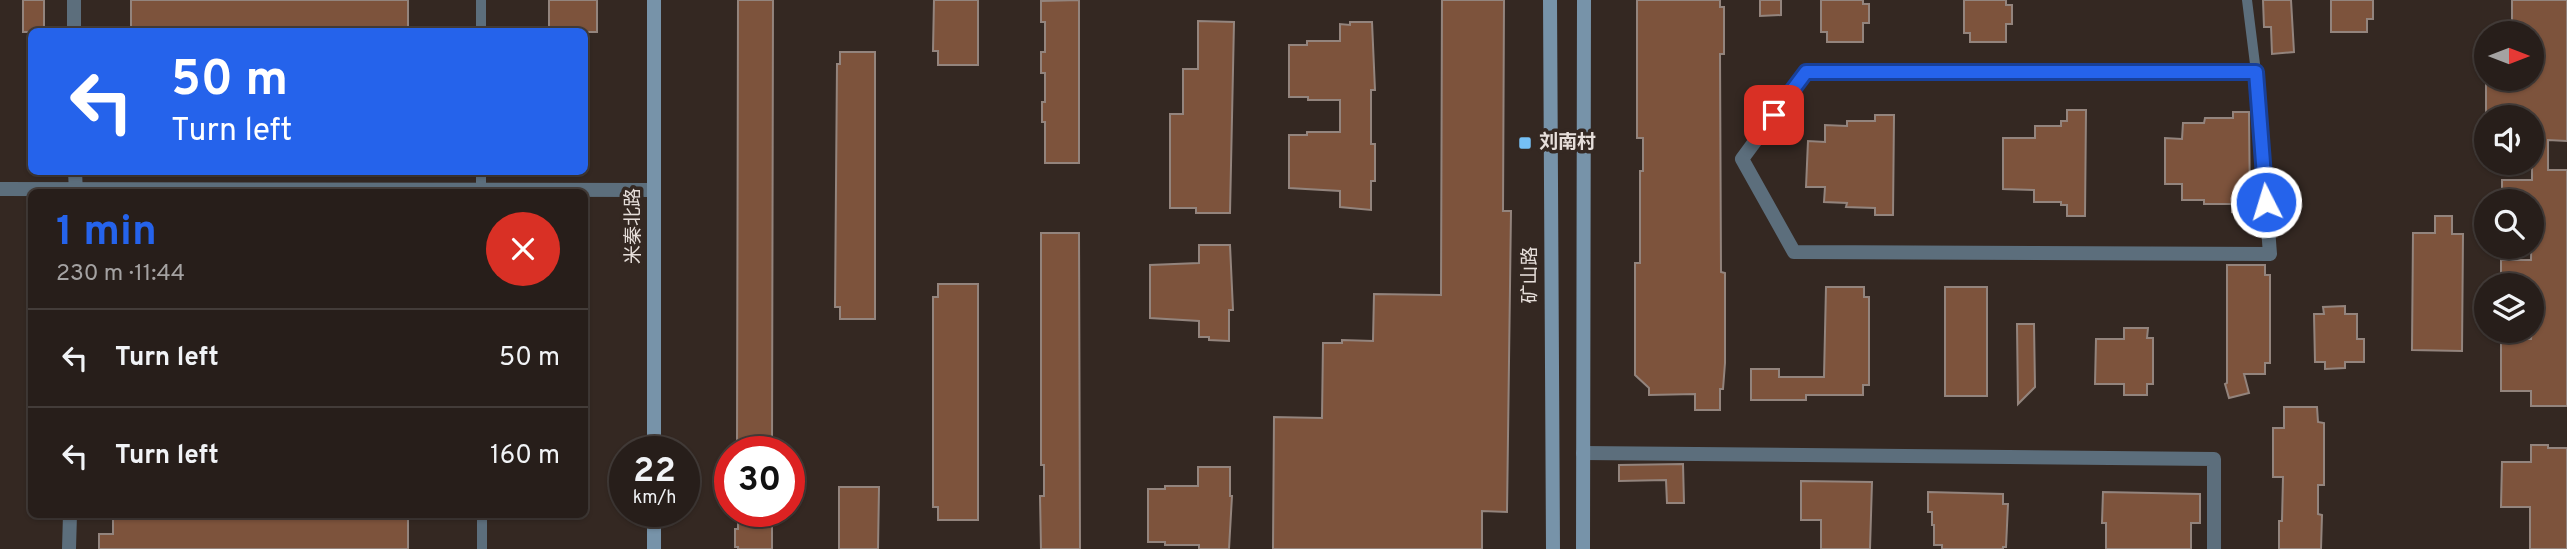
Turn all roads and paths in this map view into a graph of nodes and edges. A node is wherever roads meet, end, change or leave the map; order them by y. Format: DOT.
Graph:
graph roads {
  1 [pos="74,0"];
  2 [pos="481,0"];
  3 [pos="654,0"];
  4 [pos="1550,0"];
  5 [pos="1584,0"];
  6 [pos="2247,0"];
  7 [pos="74,28"];
  8 [pos="481,28"];
  9 [pos="2256,72"];
  10 [pos="0,189"];
  11 [pos="28,190"];
  12 [pos="588,190"];
  13 [pos="654,190"];
  14 [pos="654,436"];
  15 [pos="1583,453"];
  16 [pos="70,518"];
  17 [pos="482,518"];
  18 [pos="654,527"];
  19 [pos="69,549"];
  20 [pos="482,549"];
  21 [pos="654,549"];
  22 [pos="1553,549"];
  23 [pos="1583,549"];
  24 [pos="2214,549"];
  1 -- 7 [label="street"];
  2 -- 8 [label="lane"];
  3 -- 13 [label="main road, 米秦北路"];
  4 -- 22 [label="main road, 矿山路"];
  5 -- 15 [label="main road"];
  6 -- 9 [label="lane"];
  9 -- 9 [label="street"];
  10 -- 11 [label="street"];
  12 -- 13 [label="street"];
  13 -- 14 [label="main road, 米秦北路"];
  15 -- 23 [label="main road"];
  15 -- 24 [label="street"];
  16 -- 19 [label="street"];
  17 -- 20 [label="lane"];
  18 -- 21 [label="main road"];
}
